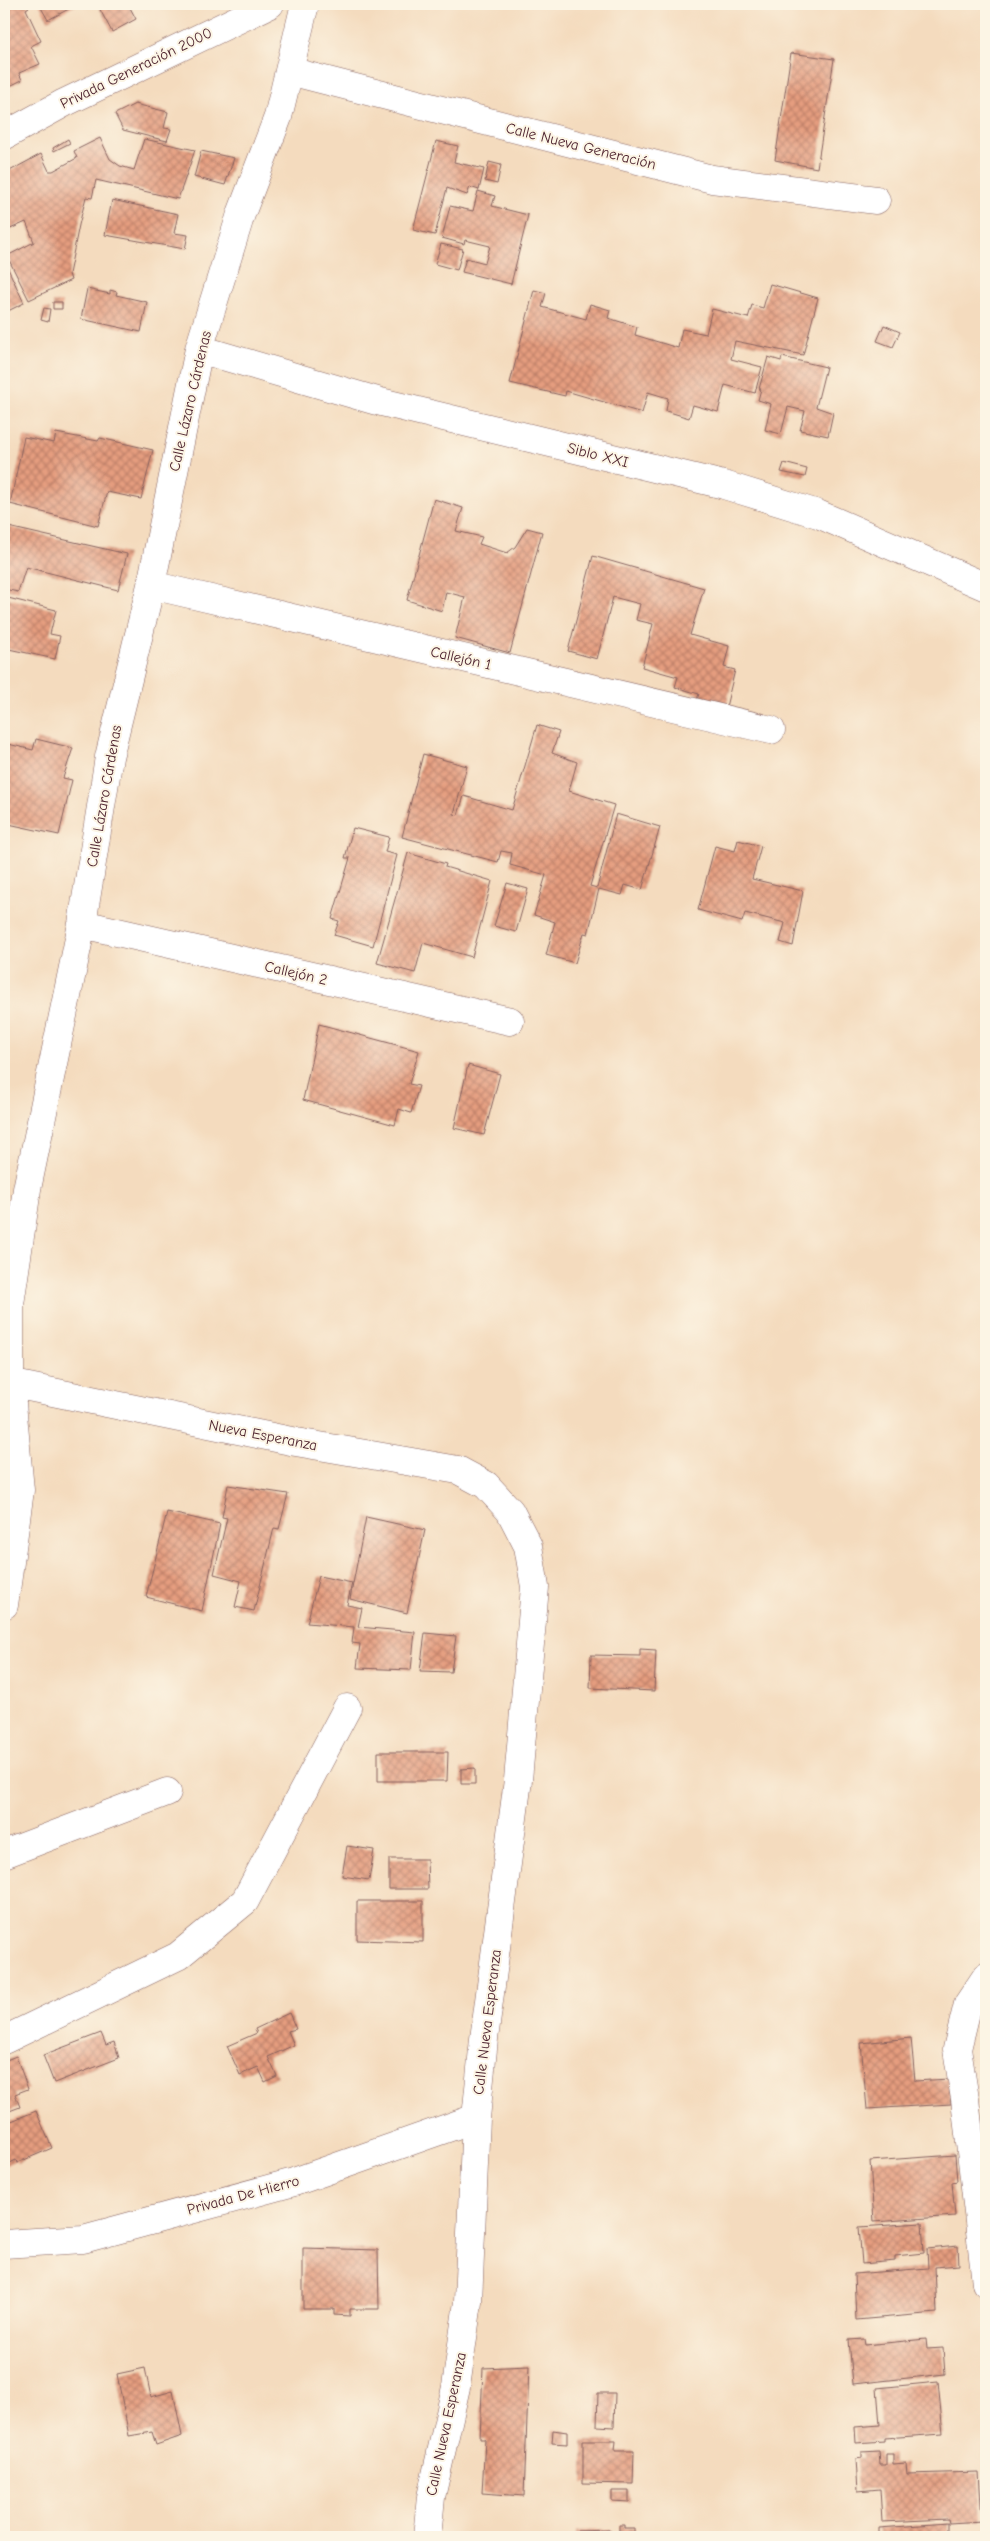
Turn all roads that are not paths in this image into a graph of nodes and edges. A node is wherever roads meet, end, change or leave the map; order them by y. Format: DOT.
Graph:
graph roads {
  1 [pos="270,4"];
  2 [pos="305,4"];
  3 [pos="289,71"];
  4 [pos="4,136"];
  5 [pos="876,200"];
  6 [pos="200,349"];
  7 [pos="150,586"];
  8 [pos="986,587"];
  9 [pos="771,730"];
  10 [pos="82,924"];
  11 [pos="510,1021"];
  12 [pos="7,1382"];
  13 [pos="510,1511"];
  14 [pos="4,1605"];
  15 [pos="347,1708"];
  16 [pos="167,1792"];
  17 [pos="4,1854"];
  18 [pos="986,1977"];
  19 [pos="4,2040"];
  20 [pos="476,2118"];
  21 [pos="4,2244"];
  22 [pos="986,2283"];
  23 [pos="427,2537"];
  1 -- 4 [label="street, Privada Generación 2000"];
  2 -- 3 [label="street, Calle Lázaro Cárdenas"];
  3 -- 5 [label="street, Calle Nueva Generación"];
  3 -- 6 [label="street, Calle Lázaro Cárdenas"];
  6 -- 7 [label="street, Calle Lázaro Cárdenas"];
  6 -- 8 [label="street, Siblo XXI"];
  7 -- 9 [label="street, Callejón 1"];
  7 -- 10 [label="street, Calle Lázaro Cárdenas"];
  10 -- 11 [label="street, Callejón 2"];
  10 -- 12 [label="street, Calle Lázaro Cárdenas"];
  12 -- 13 [label="street, Nueva Esperanza"];
  12 -- 14 [label="street, Calle Lázaro Cárdenas"];
  13 -- 20 [label="street, Calle Nueva Esperanza"];
  15 -- 19 [label="street"];
  16 -- 17 [label="street"];
  18 -- 22 [label="street"];
  20 -- 21 [label="street, Privada De Hierro"];
  20 -- 23 [label="street, Calle Nueva Esperanza"];
}
